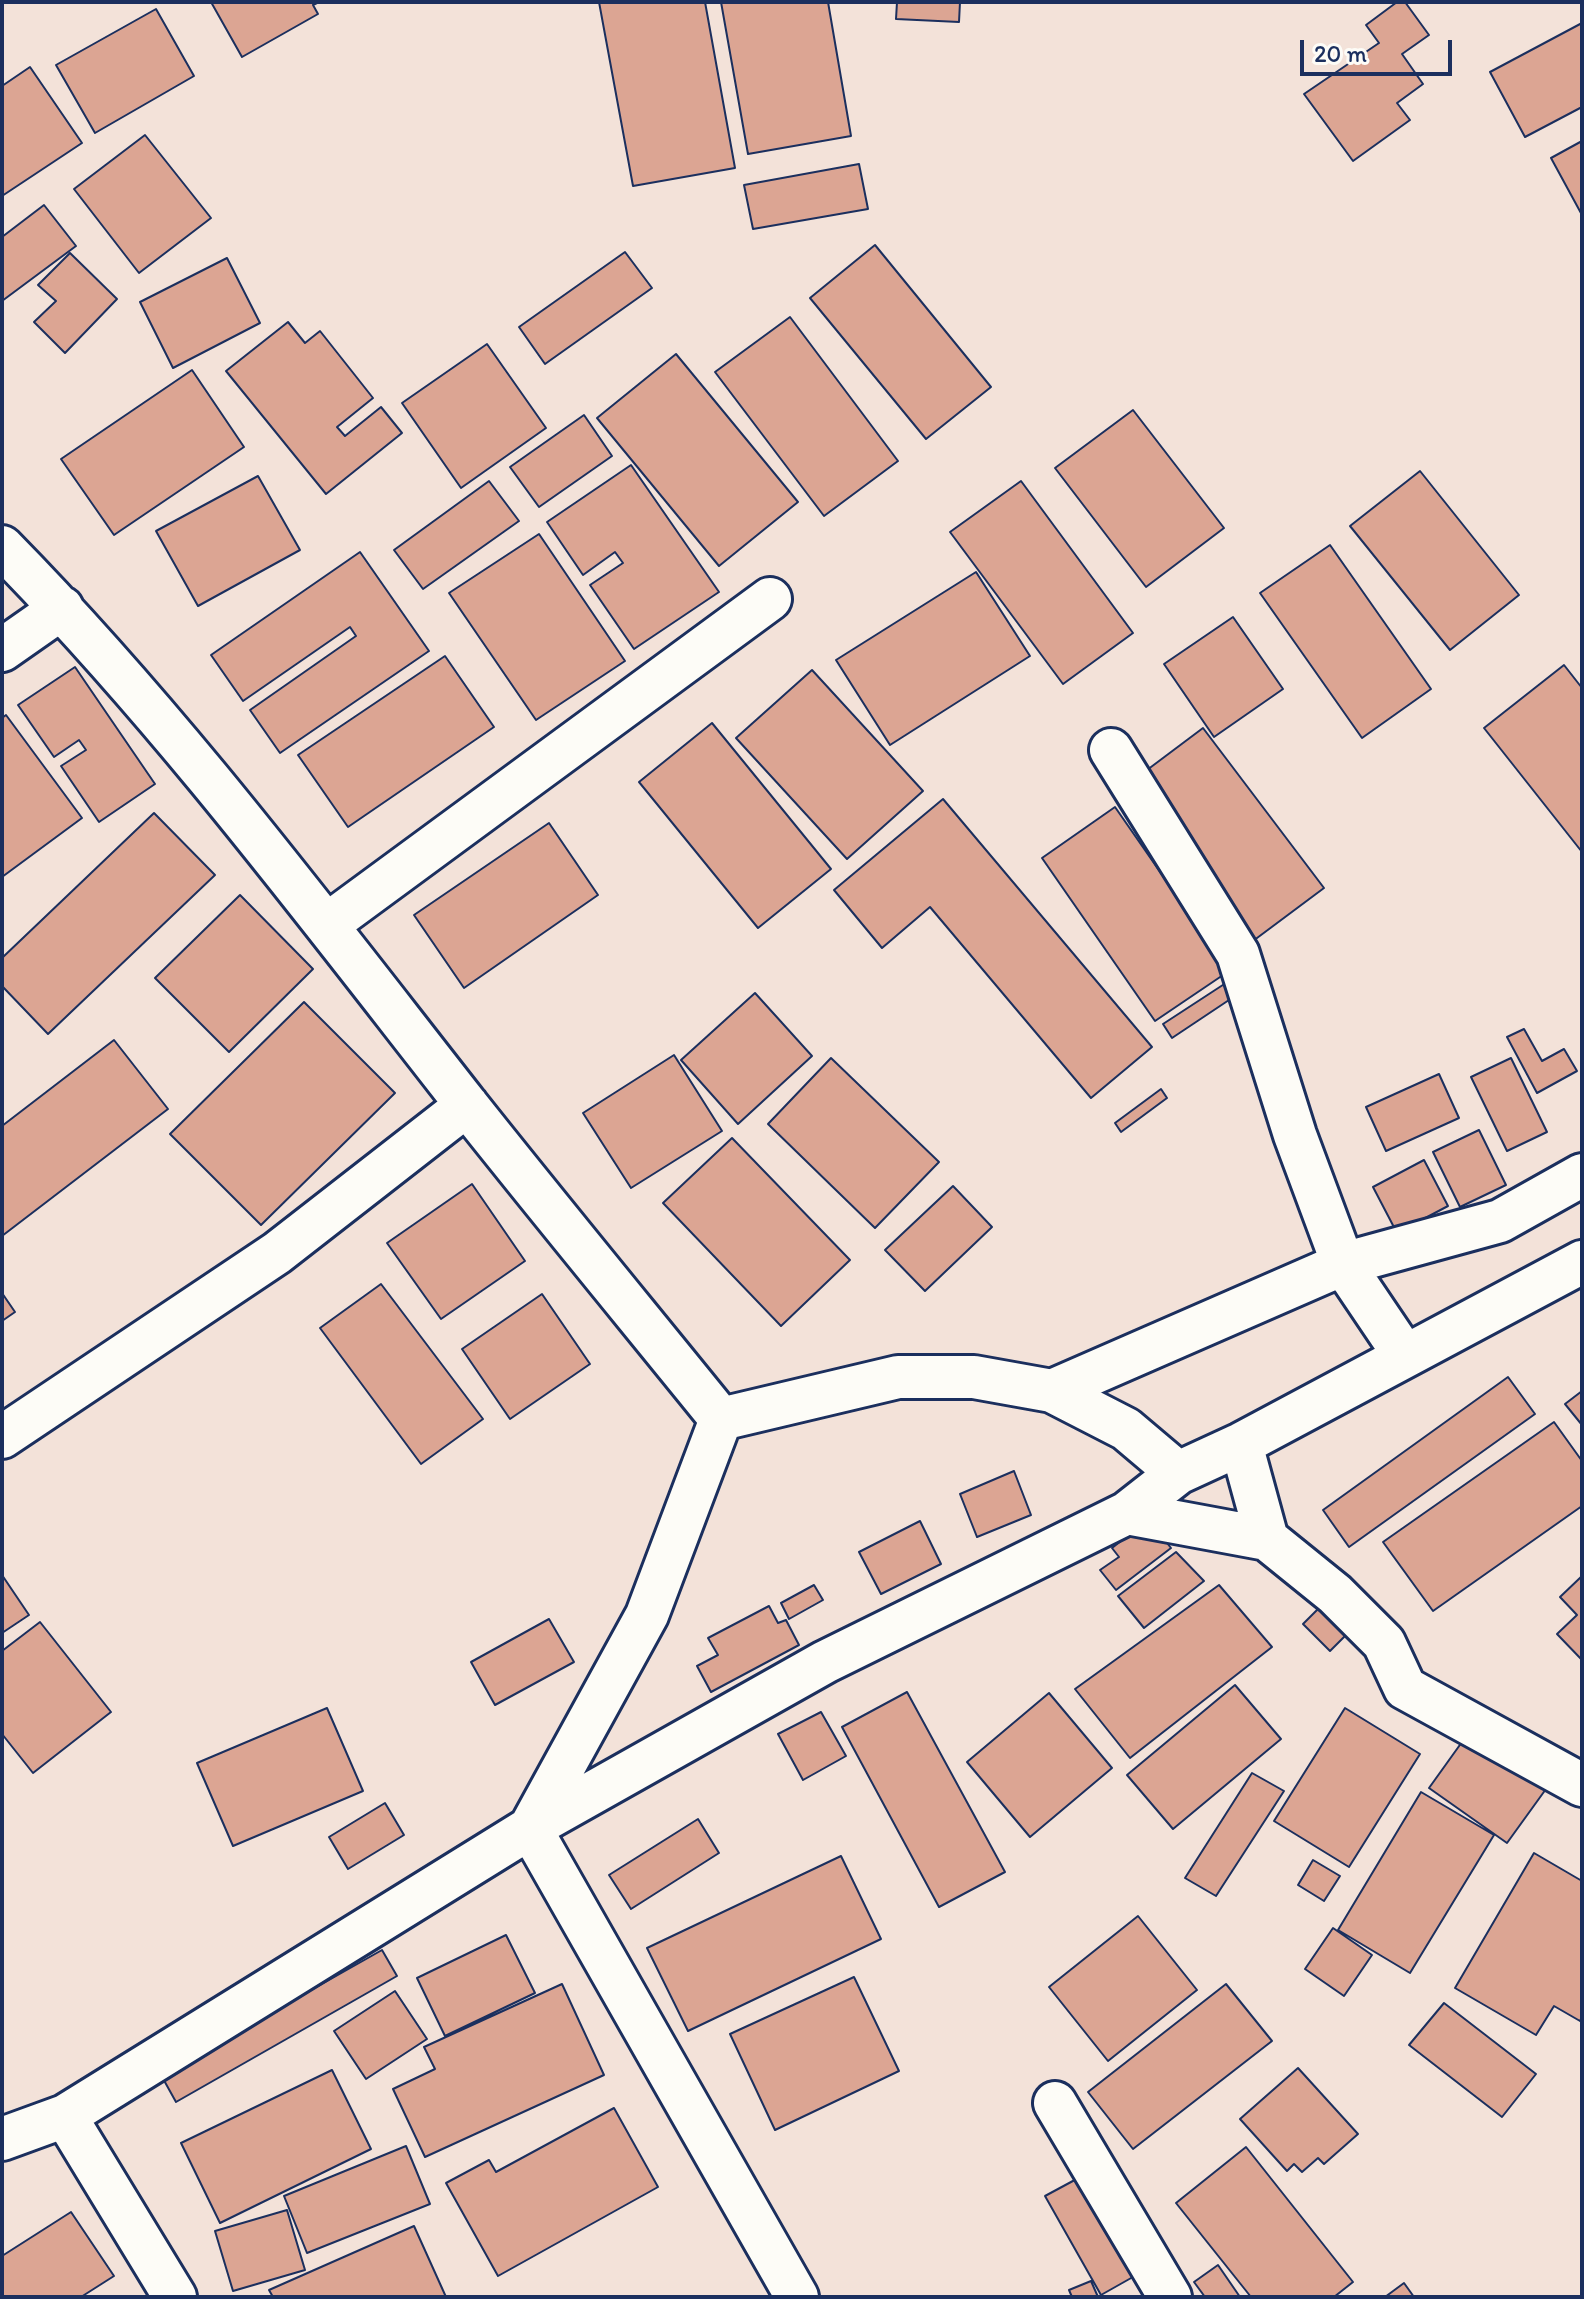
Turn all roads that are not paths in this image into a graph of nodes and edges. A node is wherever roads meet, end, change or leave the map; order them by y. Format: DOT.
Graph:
graph roads {
  1 [pos="2,547"];
  2 [pos="770,599"];
  3 [pos="62,608"];
  4 [pos="2,650"];
  5 [pos="1111,750"];
  6 [pos="328,924"];
  7 [pos="467,1105"];
  8 [pos="1582,1175"];
  9 [pos="1582,1262"];
  10 [pos="1343,1264"];
  11 [pos="1405,1356"];
  12 [pos="1052,1391"];
  13 [pos="721,1419"];
  14 [pos="2,1437"];
  15 [pos="1241,1444"];
  16 [pos="1178,1473"];
  17 [pos="1127,1513"];
  18 [pos="1267,1539"];
  19 [pos="1582,1785"];
  20 [pos="530,1828"];
  21 [pos="1055,2103"];
  22 [pos="65,2116"];
  23 [pos="2,2139"];
  24 [pos="175,2297"];
  25 [pos="797,2297"];
  26 [pos="1170,2297"];
  1 -- 3 [label="street"];
  2 -- 6 [label="street"];
  3 -- 4 [label="street"];
  3 -- 6 [label="street"];
  5 -- 10 [label="street"];
  6 -- 7 [label="street"];
  7 -- 13 [label="street"];
  7 -- 14 [label="street"];
  8 -- 10 [label="street"];
  9 -- 11 [label="street"];
  10 -- 11 [label="street"];
  10 -- 12 [label="street"];
  11 -- 15 [label="street"];
  12 -- 13 [label="street"];
  12 -- 16 [label="street"];
  13 -- 20 [label="street"];
  15 -- 16 [label="street"];
  15 -- 18 [label="street"];
  16 -- 17 [label="street"];
  17 -- 18 [label="street"];
  17 -- 20 [label="street"];
  18 -- 19 [label="street"];
  20 -- 22 [label="street"];
  20 -- 25 [label="street"];
  21 -- 26 [label="street"];
  22 -- 23 [label="street"];
  22 -- 24 [label="street"];
}
